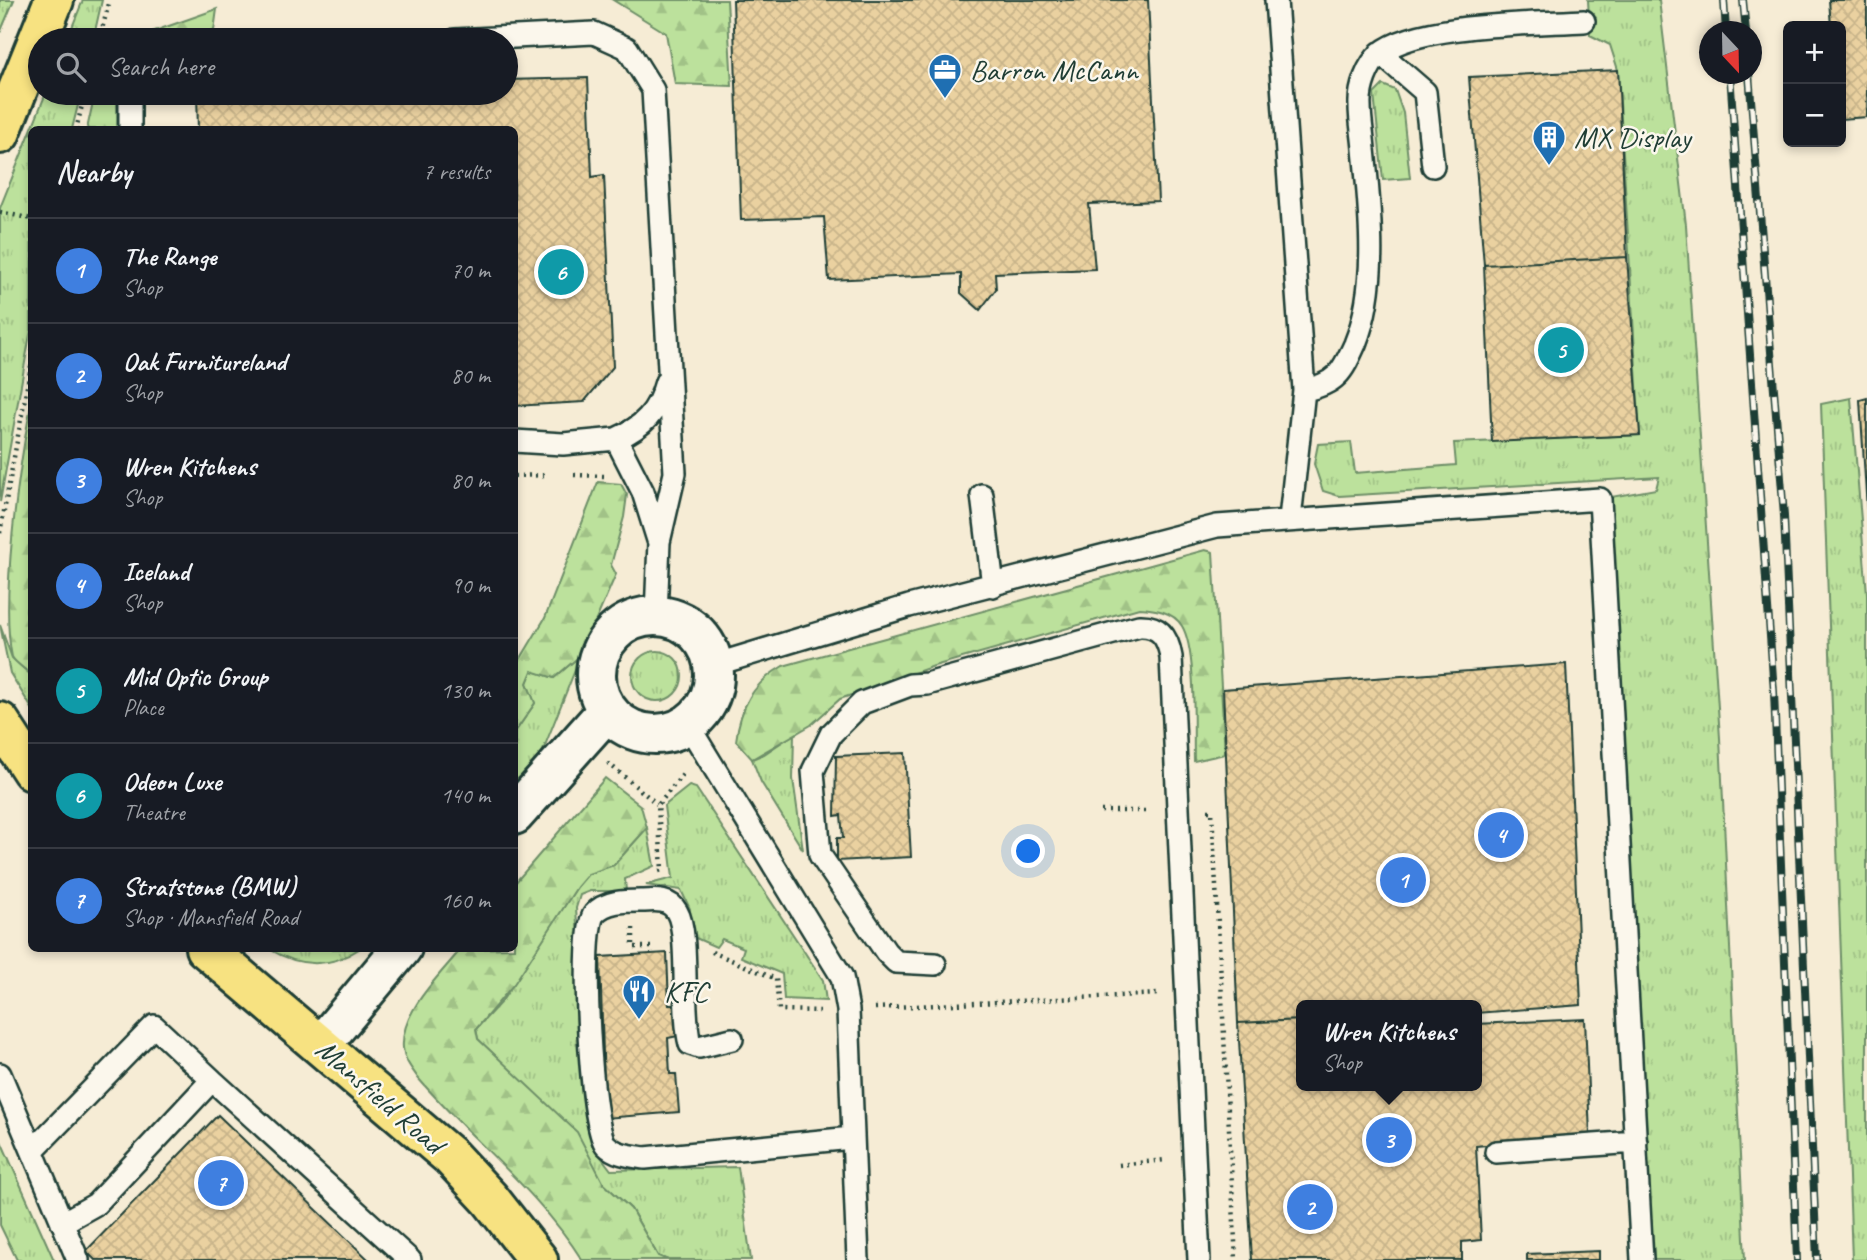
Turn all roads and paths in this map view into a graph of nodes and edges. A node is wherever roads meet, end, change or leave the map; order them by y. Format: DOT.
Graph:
graph roads {
  1 [pos="54,0"];
  2 [pos="110,0"];
  3 [pos="1276,0"];
  4 [pos="1584,22"];
  5 [pos="40,28"];
  6 [pos="102,28"];
  7 [pos="518,37"];
  8 [pos="28,53"];
  9 [pos="1380,53"];
  10 [pos="7,96"];
  11 [pos="82,105"];
  12 [pos="130,105"];
  13 [pos="77,126"];
  14 [pos="130,126"];
  15 [pos="0,134"];
  16 [pos="1433,166"];
  17 [pos="0,212"];
  18 [pos="28,218"];
  19 [pos="669,373"];
  20 [pos="28,382"];
  21 [pos="1304,390"];
  22 [pos="616,439"];
  23 [pos="518,441"];
  24 [pos="982,495"];
  25 [pos="1290,519"];
  26 [pos="0,534"];
  27 [pos="659,542"];
  28 [pos="993,586"];
  29 [pos="656,615"];
  30 [pos="714,665"];
  31 [pos="607,711"];
  32 [pos="4,736"];
  33 [pos="696,738"];
  34 [pos="579,742"];
  35 [pos="28,766"];
  36 [pos="658,805"];
  37 [pos="518,811"];
  38 [pos="652,874"];
  39 [pos="210,952"];
  40 [pos="399,952"];
  41 [pos="935,964"];
  42 [pos="1186,992"];
  43 [pos="848,1010"];
  44 [pos="732,1039"];
  45 [pos="321,1045"];
  46 [pos="0,1074"];
  47 [pos="212,1080"];
  48 [pos="852,1138"];
  49 [pos="1636,1142"];
  50 [pos="33,1150"];
  51 [pos="1496,1152"];
  52 [pos="62,1223"];
  53 [pos="78,1260"];
  54 [pos="410,1260"];
  55 [pos="538,1260"];
  56 [pos="858,1260"];
  57 [pos="1199,1260"];
  58 [pos="1642,1260"];
  1 -- 5 [label="main road"];
  2 -- 6 [label="path"];
  3 -- 21 [label="lane"];
  4 -- 9 [label="lane"];
  7 -- 19 [label="lane"];
  8 -- 10 [label="main road"];
  9 -- 16 [label="lane"];
  9 -- 21 [label="lane"];
  10 -- 15 [label="main road"];
  11 -- 13 [label="path"];
  12 -- 14 [label="lane"];
  17 -- 18 [label="path"];
  19 -- 22 [label="lane"];
  19 -- 27 [label="lane"];
  20 -- 26 [label="path"];
  21 -- 25 [label="lane"];
  22 -- 23 [label="lane"];
  22 -- 27 [label="lane"];
  24 -- 28 [label="lane"];
  25 -- 28 [label="lane"];
  25 -- 49 [label="lane"];
  27 -- 29 [label="lane"];
  28 -- 30 [label="lane"];
  29 -- 30 [label="street"];
  29 -- 31 [label="street"];
  30 -- 33 [label="street"];
  31 -- 33 [label="street"];
  31 -- 34 [label="street"];
  32 -- 35 [label="main road"];
  33 -- 36 [label="path"];
  33 -- 43 [label="lane"];
  34 -- 36 [label="path"];
  34 -- 37 [label="street"];
  36 -- 38 [label="path"];
  39 -- 45 [label="main road, Mansfield Road"];
  40 -- 45 [label="street"];
  41 -- 42 [label="lane"];
  42 -- 43 [label="path"];
  42 -- 57 [label="lane"];
  43 -- 48 [label="lane"];
  44 -- 48 [label="lane"];
  45 -- 55 [label="main road, Mansfield Road"];
  46 -- 50 [label="lane"];
  47 -- 50 [label="lane"];
  47 -- 52 [label="lane"];
  47 -- 54 [label="lane"];
  48 -- 56 [label="lane"];
  49 -- 51 [label="lane"];
  49 -- 58 [label="lane"];
  50 -- 52 [label="lane"];
  52 -- 53 [label="lane"];
}
